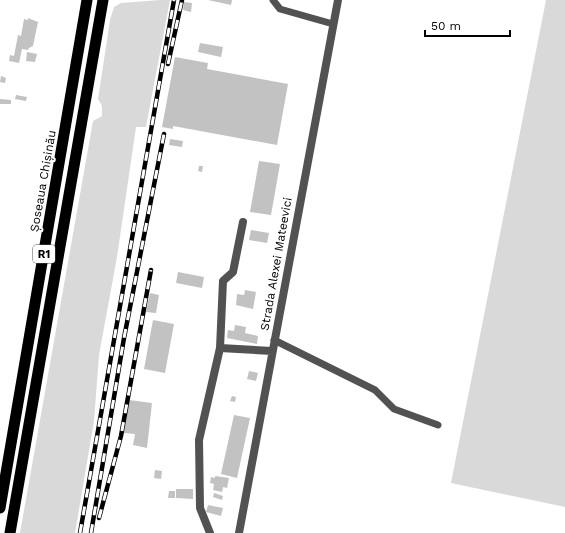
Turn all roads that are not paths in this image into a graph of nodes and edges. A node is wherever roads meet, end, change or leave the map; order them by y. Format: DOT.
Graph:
graph roads {
  1 [pos="87,0"];
  2 [pos="103,0"];
  3 [pos="273,0"];
  4 [pos="338,0"];
  5 [pos="333,24"];
  6 [pos="243,222"];
  7 [pos="274,340"];
  8 [pos="220,348"];
  9 [pos="272,351"];
  10 [pos="438,425"];
  11 [pos="0,508"];
  12 [pos="10,533"];
  13 [pos="210,533"];
  14 [pos="239,533"];
  1 -- 11 [label="highway, Șoseaua Chișinău / R1"];
  2 -- 12 [label="highway"];
  3 -- 5 [label="lane"];
  4 -- 5 [label="street, Strada Alexei Mateevici"];
  5 -- 7 [label="street, Strada Alexei Mateevici"];
  6 -- 8 [label="street"];
  7 -- 9 [label="street, Strada Alexei Mateevici"];
  7 -- 10 [label="lane"];
  8 -- 9 [label="street"];
  8 -- 13 [label="street"];
  9 -- 14 [label="street, Strada Alexei Mateevici"];
}
